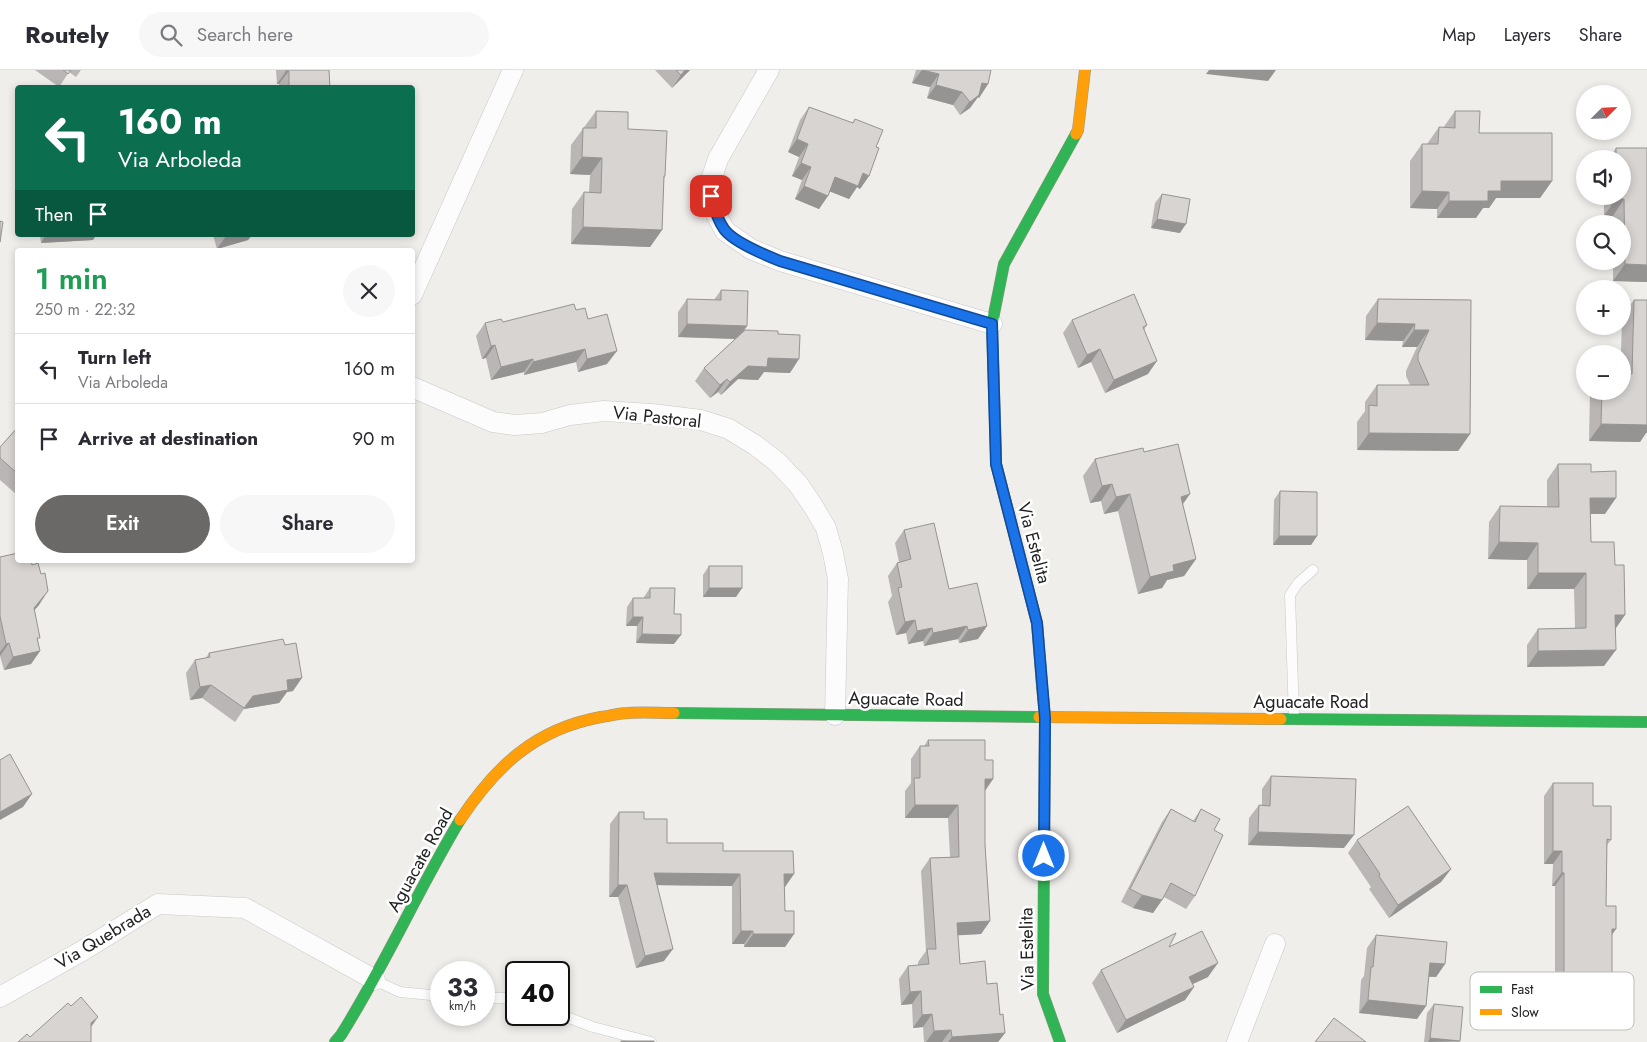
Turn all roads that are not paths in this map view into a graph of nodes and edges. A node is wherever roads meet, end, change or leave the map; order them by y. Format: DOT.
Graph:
graph roads {
  1 [pos="512,70"];
  2 [pos="769,70"];
  3 [pos="1085,70"];
  4 [pos="415,288"];
  5 [pos="992,324"];
  6 [pos="415,388"];
  7 [pos="1313,570"];
  8 [pos="835,716"];
  9 [pos="1045,718"];
  10 [pos="1294,720"];
  11 [pos="1647,722"];
  12 [pos="1275,944"];
  13 [pos="375,980"];
  14 [pos="430,995"];
  15 [pos="0,997"];
  16 [pos="570,1018"];
  17 [pos="335,1042"];
  18 [pos="651,1042"];
  19 [pos="1060,1042"];
  20 [pos="1237,1042"];
  1 -- 4 [label="street"];
  2 -- 5 [label="street"];
  3 -- 5 [label="street, Via Estelita"];
  5 -- 9 [label="street, Via Estelita"];
  6 -- 8 [label="street, Via Pastoral"];
  7 -- 10 [label="lane"];
  8 -- 9 [label="street, Aguacate Road"];
  8 -- 13 [label="street, Aguacate Road"];
  9 -- 10 [label="street, Aguacate Road"];
  9 -- 19 [label="street, Via Estelita"];
  10 -- 11 [label="street, Aguacate Road"];
  12 -- 20 [label="street"];
  13 -- 14 [label="lane"];
  13 -- 15 [label="street, Via Quebrada"];
  13 -- 17 [label="street, Aguacate Road"];
  16 -- 18 [label="lane"];
}
